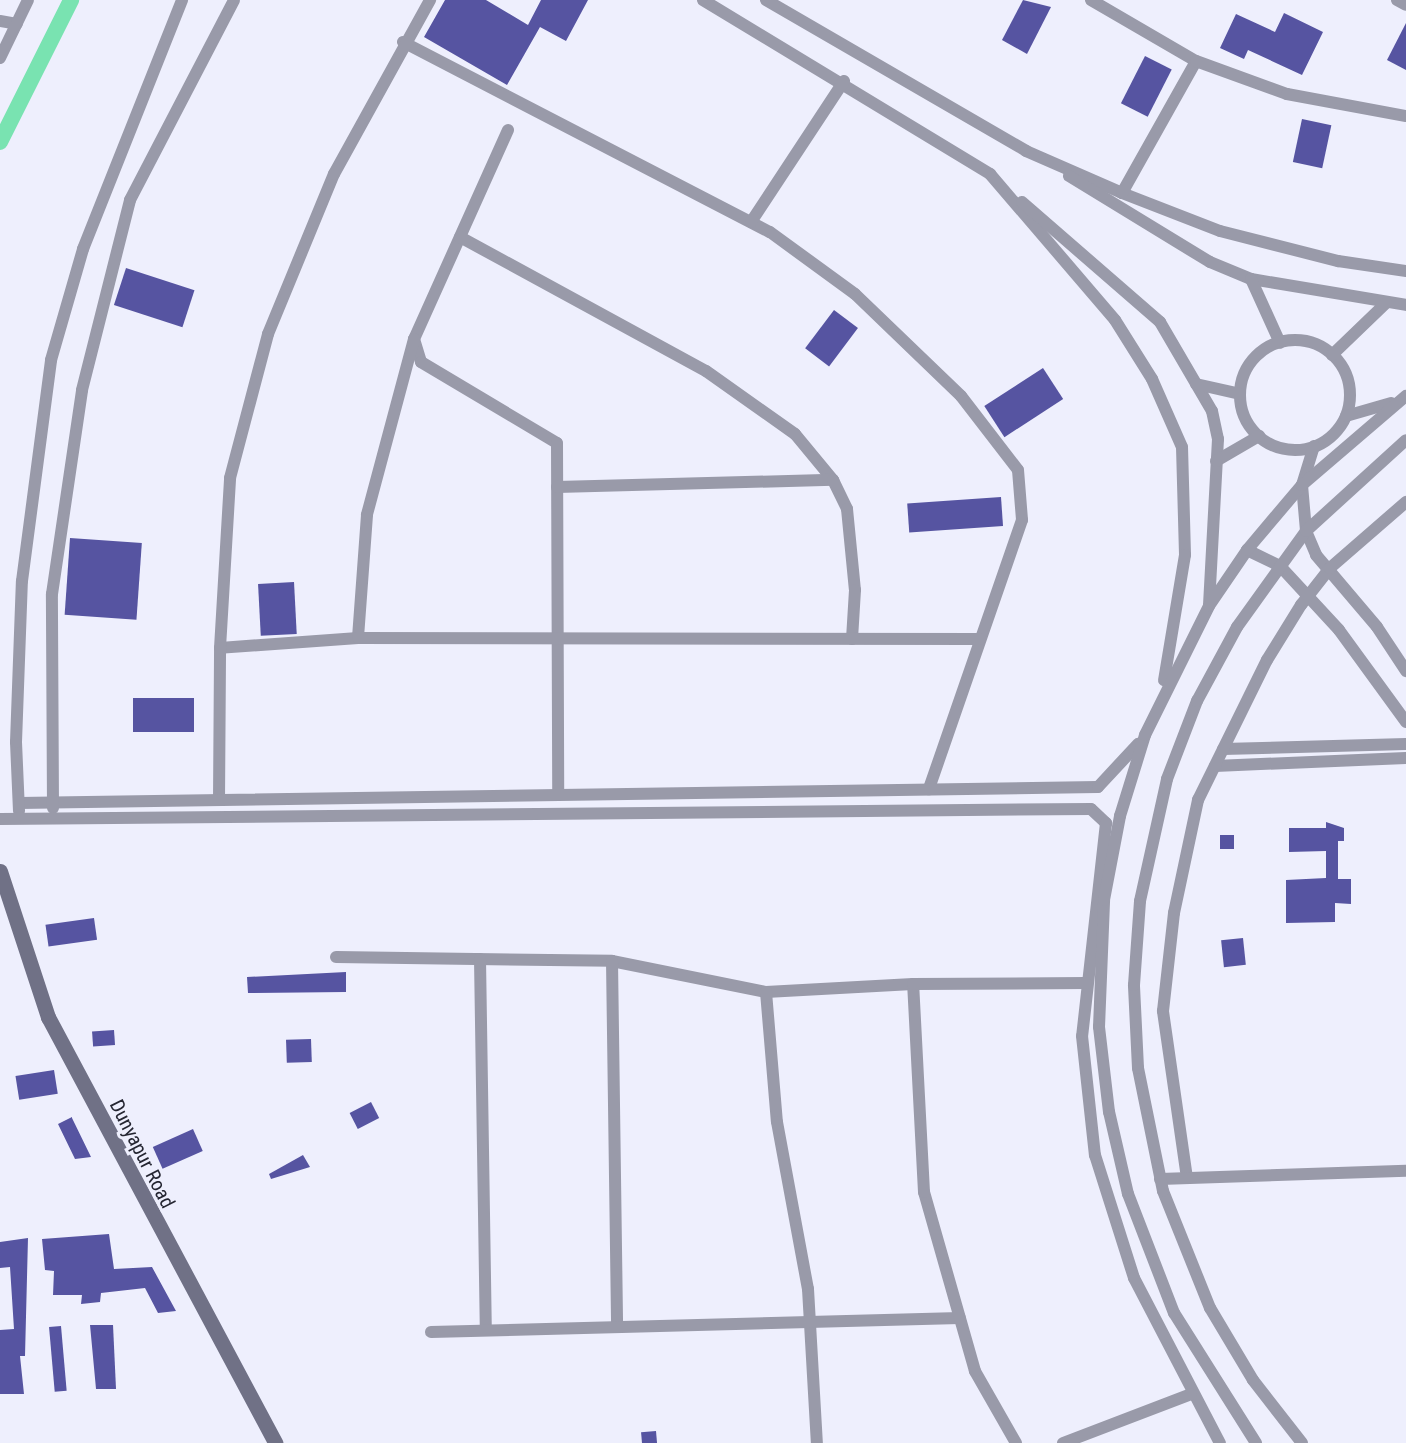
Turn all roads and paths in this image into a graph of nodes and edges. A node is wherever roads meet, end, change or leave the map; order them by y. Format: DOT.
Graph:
graph roads {
  1 [pos="28,0"];
  2 [pos="182,0"];
  3 [pos="234,0"];
  4 [pos="430,0"];
  5 [pos="703,0"];
  6 [pos="766,0"];
  7 [pos="1091,0"];
  8 [pos="1397,0"];
  9 [pos="1406,4"];
  10 [pos="0,21"];
  11 [pos="17,24"];
  12 [pos="403,42"];
  13 [pos="0,58"];
  14 [pos="1196,61"];
  15 [pos="844,81"];
  16 [pos="1406,116"];
  17 [pos="508,130"];
  18 [pos="1026,151"];
  19 [pos="990,174"];
  20 [pos="1122,193"];
  21 [pos="751,222"];
  22 [pos="460,237"];
  23 [pos="1406,271"];
  24 [pos="1251,279"];
  25 [pos="1386,303"];
  26 [pos="1406,305"];
  27 [pos="414,339"];
  28 [pos="1280,343"];
  29 [pos="1332,355"];
  30 [pos="1196,384"];
  31 [pos="1240,394"];
  32 [pos="1402,398"];
  33 [pos="1346,416"];
  34 [pos="1259,436"];
  35 [pos="1406,440"];
  36 [pos="1314,446"];
  37 [pos="1216,461"];
  38 [pos="833,480"];
  39 [pos="1302,485"];
  40 [pos="557,487"];
  41 [pos="1406,502"];
  42 [pos="1306,531"];
  43 [pos="1247,550"];
  44 [pos="1280,566"];
  45 [pos="1330,568"];
  46 [pos="1308,597"];
  47 [pos="1209,606"];
  48 [pos="358,638"];
  49 [pos="557,639"];
  50 [pos="852,639"];
  51 [pos="980,639"];
  52 [pos="220,648"];
  53 [pos="1406,671"];
  54 [pos="1161,696"];
  55 [pos="1406,722"];
  56 [pos="1145,735"];
  57 [pos="1406,744"];
  58 [pos="1223,749"];
  59 [pos="1406,758"];
  60 [pos="1215,766"];
  61 [pos="929,789"];
  62 [pos="558,795"];
  63 [pos="219,800"];
  64 [pos="19,803"];
  65 [pos="53,803"];
  66 [pos="20,818"];
  67 [pos="54,818"];
  68 [pos="0,819"];
  69 [pos="0,871"];
  70 [pos="336,957"];
  71 [pos="480,959"];
  72 [pos="612,961"];
  73 [pos="1086,983"];
  74 [pos="913,984"];
  75 [pos="766,992"];
  76 [pos="1406,1172"];
  77 [pos="1187,1178"];
  78 [pos="1160,1179"];
  79 [pos="960,1318"];
  80 [pos="811,1321"];
  81 [pos="616,1326"];
  82 [pos="486,1329"];
  83 [pos="430,1332"];
  84 [pos="1191,1394"];
  85 [pos="275,1443"];
  86 [pos="817,1443"];
  87 [pos="1017,1443"];
  88 [pos="1063,1443"];
  89 [pos="1220,1443"];
  90 [pos="1256,1443"];
  91 [pos="1302,1443"];
  1 -- 11 [label="street"];
  2 -- 64 [label="street"];
  3 -- 65 [label="street"];
  4 -- 12 [label="street"];
  5 -- 15 [label="street"];
  6 -- 18 [label="street"];
  7 -- 14 [label="street"];
  8 -- 9 [label="street"];
  10 -- 11 [label="street"];
  11 -- 13 [label="street"];
  12 -- 21 [label="street"];
  12 -- 52 [label="street"];
  14 -- 16 [label="street"];
  14 -- 20 [label="street"];
  15 -- 19 [label="street"];
  15 -- 21 [label="street"];
  17 -- 22 [label="street"];
  18 -- 20 [label="street"];
  18 -- 24 [label="street"];
  19 -- 30 [label="street"];
  19 -- 54 [label="street"];
  20 -- 23 [label="street"];
  21 -- 51 [label="street"];
  22 -- 27 [label="street"];
  22 -- 38 [label="street"];
  24 -- 25 [label="street"];
  24 -- 28 [label="street"];
  25 -- 26 [label="street"];
  25 -- 29 [label="street"];
  27 -- 40 [label="street"];
  27 -- 48 [label="street"];
  28 -- 29 [label="street"];
  28 -- 31 [label="street"];
  29 -- 33 [label="street"];
  30 -- 31 [label="street"];
  30 -- 37 [label="street"];
  31 -- 34 [label="street"];
  32 -- 33 [label="street"];
  32 -- 39 [label="street"];
  33 -- 36 [label="street"];
  34 -- 36 [label="street"];
  34 -- 37 [label="street"];
  35 -- 42 [label="street"];
  36 -- 39 [label="street"];
  37 -- 47 [label="street"];
  38 -- 40 [label="street"];
  38 -- 50 [label="street"];
  39 -- 42 [label="street"];
  39 -- 43 [label="street"];
  40 -- 49 [label="street"];
  41 -- 45 [label="street"];
  42 -- 44 [label="street"];
  42 -- 45 [label="street"];
  43 -- 44 [label="street"];
  43 -- 47 [label="street"];
  44 -- 46 [label="street"];
  44 -- 78 [label="street"];
  45 -- 46 [label="street"];
  45 -- 53 [label="street"];
  46 -- 55 [label="street"];
  46 -- 58 [label="street"];
  47 -- 54 [label="street"];
  48 -- 49 [label="street"];
  48 -- 52 [label="street"];
  49 -- 50 [label="street"];
  49 -- 62 [label="street"];
  50 -- 51 [label="street"];
  51 -- 61 [label="street"];
  52 -- 63 [label="street"];
  54 -- 56 [label="street"];
  56 -- 61 [label="street"];
  56 -- 90 [label="street"];
  57 -- 58 [label="street"];
  58 -- 60 [label="street"];
  59 -- 60 [label="street"];
  60 -- 77 [label="street"];
  61 -- 62 [label="street"];
  62 -- 63 [label="street"];
  63 -- 65 [label="street"];
  64 -- 65 [label="street"];
  64 -- 66 [label="street"];
  65 -- 67 [label="street"];
  66 -- 67 [label="street"];
  66 -- 68 [label="street"];
  67 -- 73 [label="street"];
  69 -- 85 [label="main road, Dunyapur Road"];
  70 -- 71 [label="street"];
  71 -- 72 [label="street"];
  71 -- 82 [label="street"];
  72 -- 75 [label="street"];
  72 -- 81 [label="street"];
  73 -- 74 [label="street"];
  73 -- 84 [label="street"];
  74 -- 75 [label="street"];
  74 -- 79 [label="street"];
  75 -- 80 [label="street"];
  76 -- 77 [label="street"];
  77 -- 78 [label="street"];
  78 -- 91 [label="street"];
  79 -- 80 [label="street"];
  79 -- 87 [label="street"];
  80 -- 81 [label="street"];
  80 -- 86 [label="street"];
  81 -- 82 [label="street"];
  82 -- 83 [label="street"];
  84 -- 88 [label="street"];
  84 -- 89 [label="street"];
}
